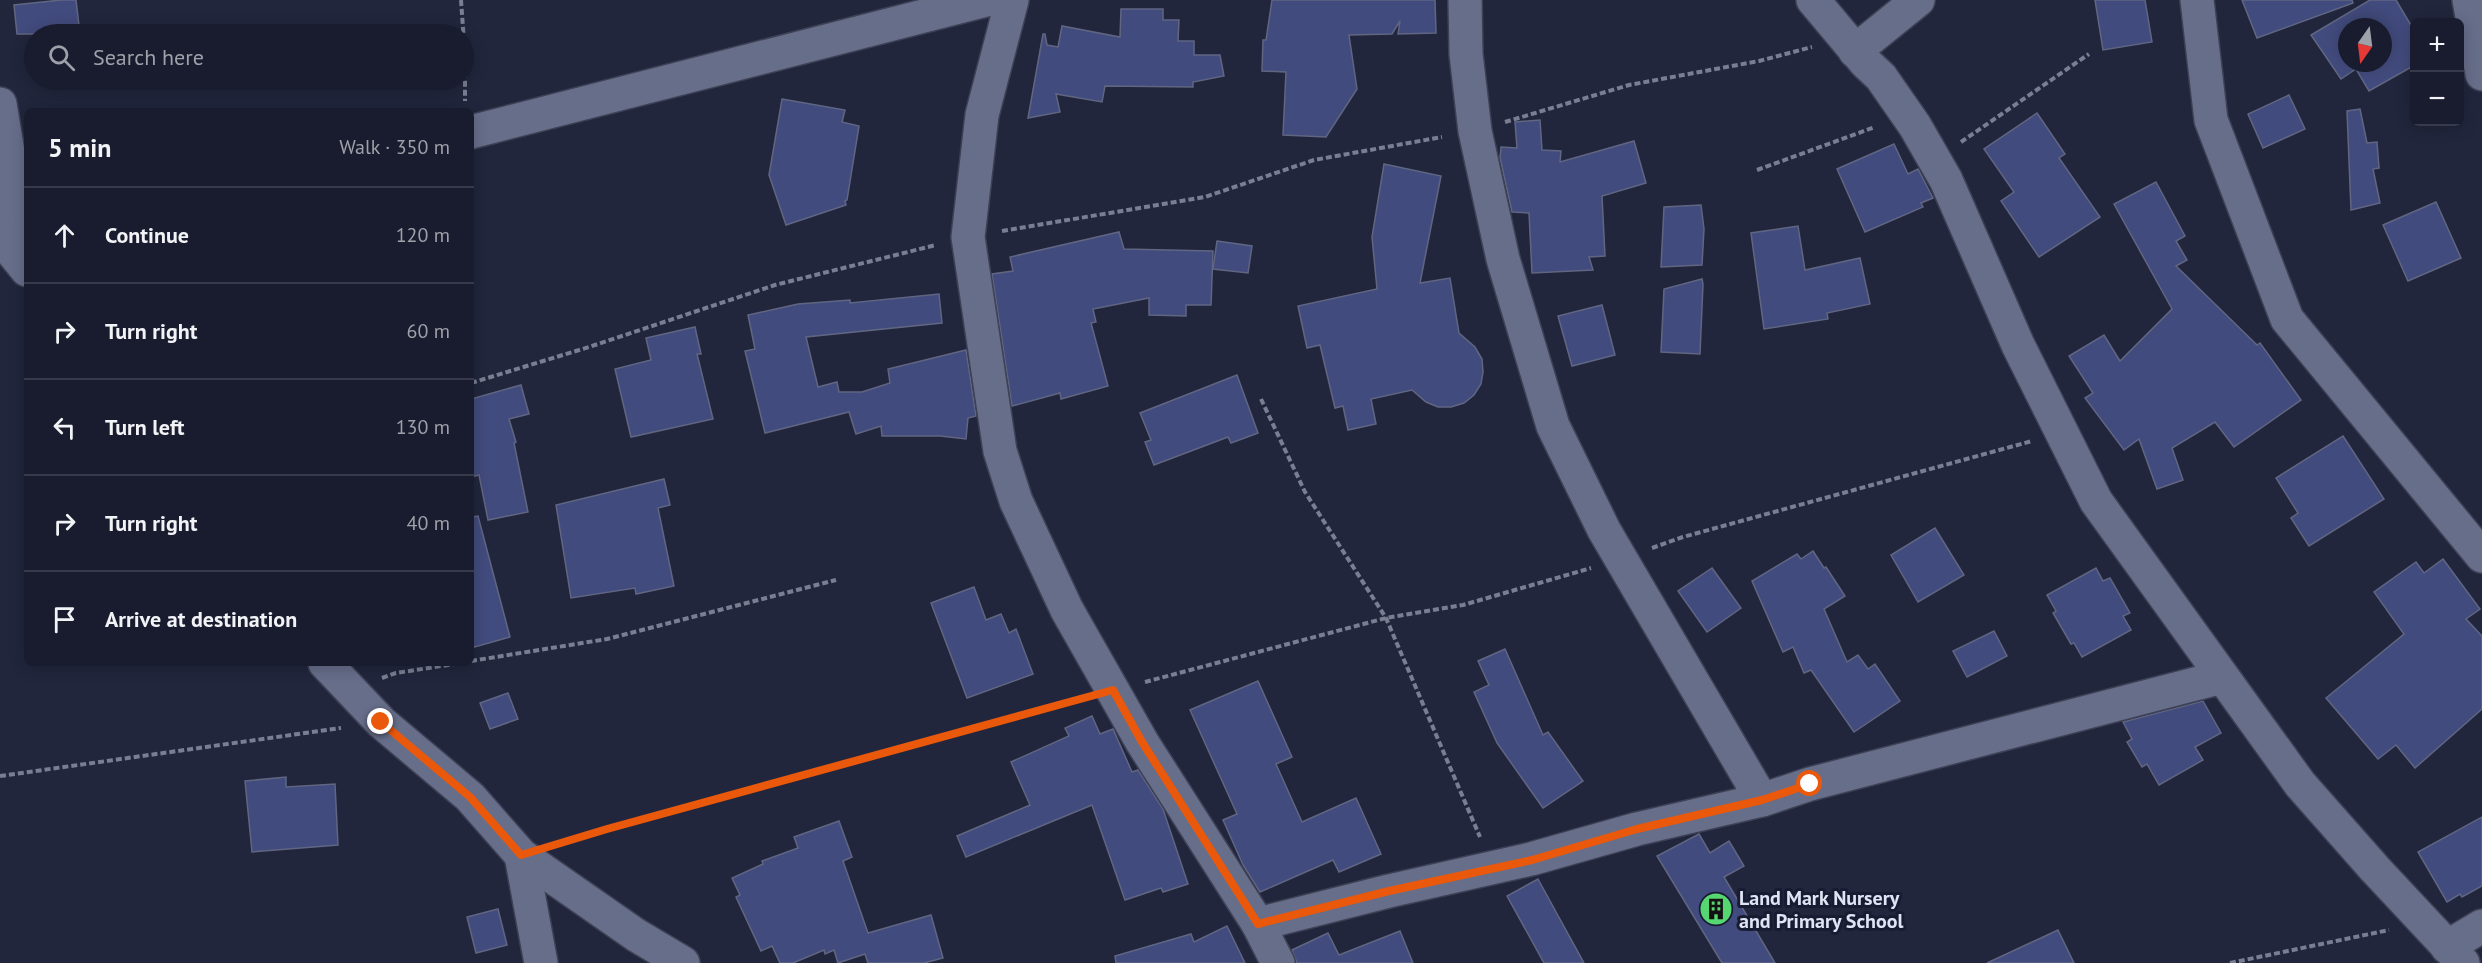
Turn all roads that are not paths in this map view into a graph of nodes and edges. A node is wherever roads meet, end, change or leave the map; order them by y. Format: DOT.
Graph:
graph roads {
  1 [pos="986,0"];
  2 [pos="1012,0"];
  3 [pos="1466,0"];
  4 [pos="1812,0"];
  5 [pos="1918,0"];
  6 [pos="2197,0"];
  7 [pos="2469,0"];
  8 [pos="1850,44"];
  9 [pos="2482,74"];
  10 [pos="0,104"];
  11 [pos="474,131"];
  12 [pos="16,242"];
  13 [pos="2482,556"];
  14 [pos="328,666"];
  15 [pos="2222,677"];
  16 [pos="1762,800"];
  17 [pos="521,855"];
  18 [pos="1258,924"];
  19 [pos="2482,927"];
  20 [pos="2455,955"];
  21 [pos="541,963"];
  22 [pos="683,963"];
  23 [pos="1278,963"];
  1 -- 11 [label="street"];
  2 -- 18 [label="street"];
  3 -- 16 [label="street"];
  4 -- 8 [label="street"];
  5 -- 8 [label="street"];
  6 -- 13 [label="street"];
  7 -- 9 [label="street"];
  8 -- 15 [label="street"];
  10 -- 12 [label="street"];
  14 -- 17 [label="street"];
  15 -- 16 [label="street"];
  15 -- 20 [label="street"];
  16 -- 18 [label="street"];
  17 -- 21 [label="street"];
  17 -- 22 [label="street"];
  18 -- 23 [label="street"];
  19 -- 20 [label="street"];
}
